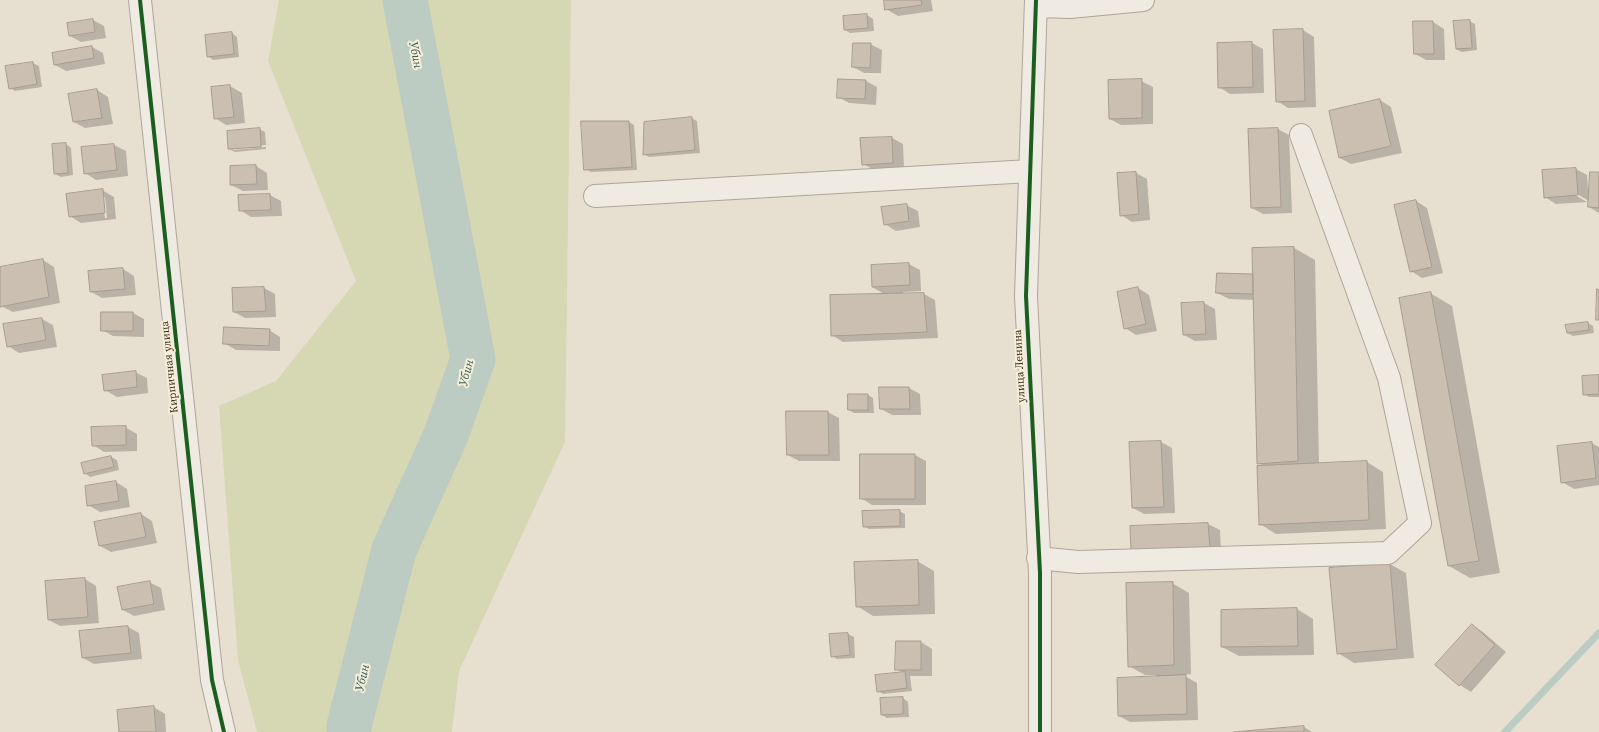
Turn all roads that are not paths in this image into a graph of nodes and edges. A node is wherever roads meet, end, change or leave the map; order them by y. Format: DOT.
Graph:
graph roads {
  1 [pos="140,0"];
  2 [pos="1143,0"];
  3 [pos="1036,3"];
  4 [pos="1302,135"];
  5 [pos="1030,171"];
  6 [pos="595,196"];
  7 [pos="1038,558"];
  8 [pos="224,732"];
  9 [pos="1040,732"];
  1 -- 8 [label="street, Кирпичная улица"];
  2 -- 3 [label="street"];
  3 -- 5 [label="street, улица Ленина"];
  4 -- 7 [label="street"];
  5 -- 6 [label="street"];
  5 -- 7 [label="street, улица Ленина"];
  7 -- 9 [label="street, улица Ленина"];
}
